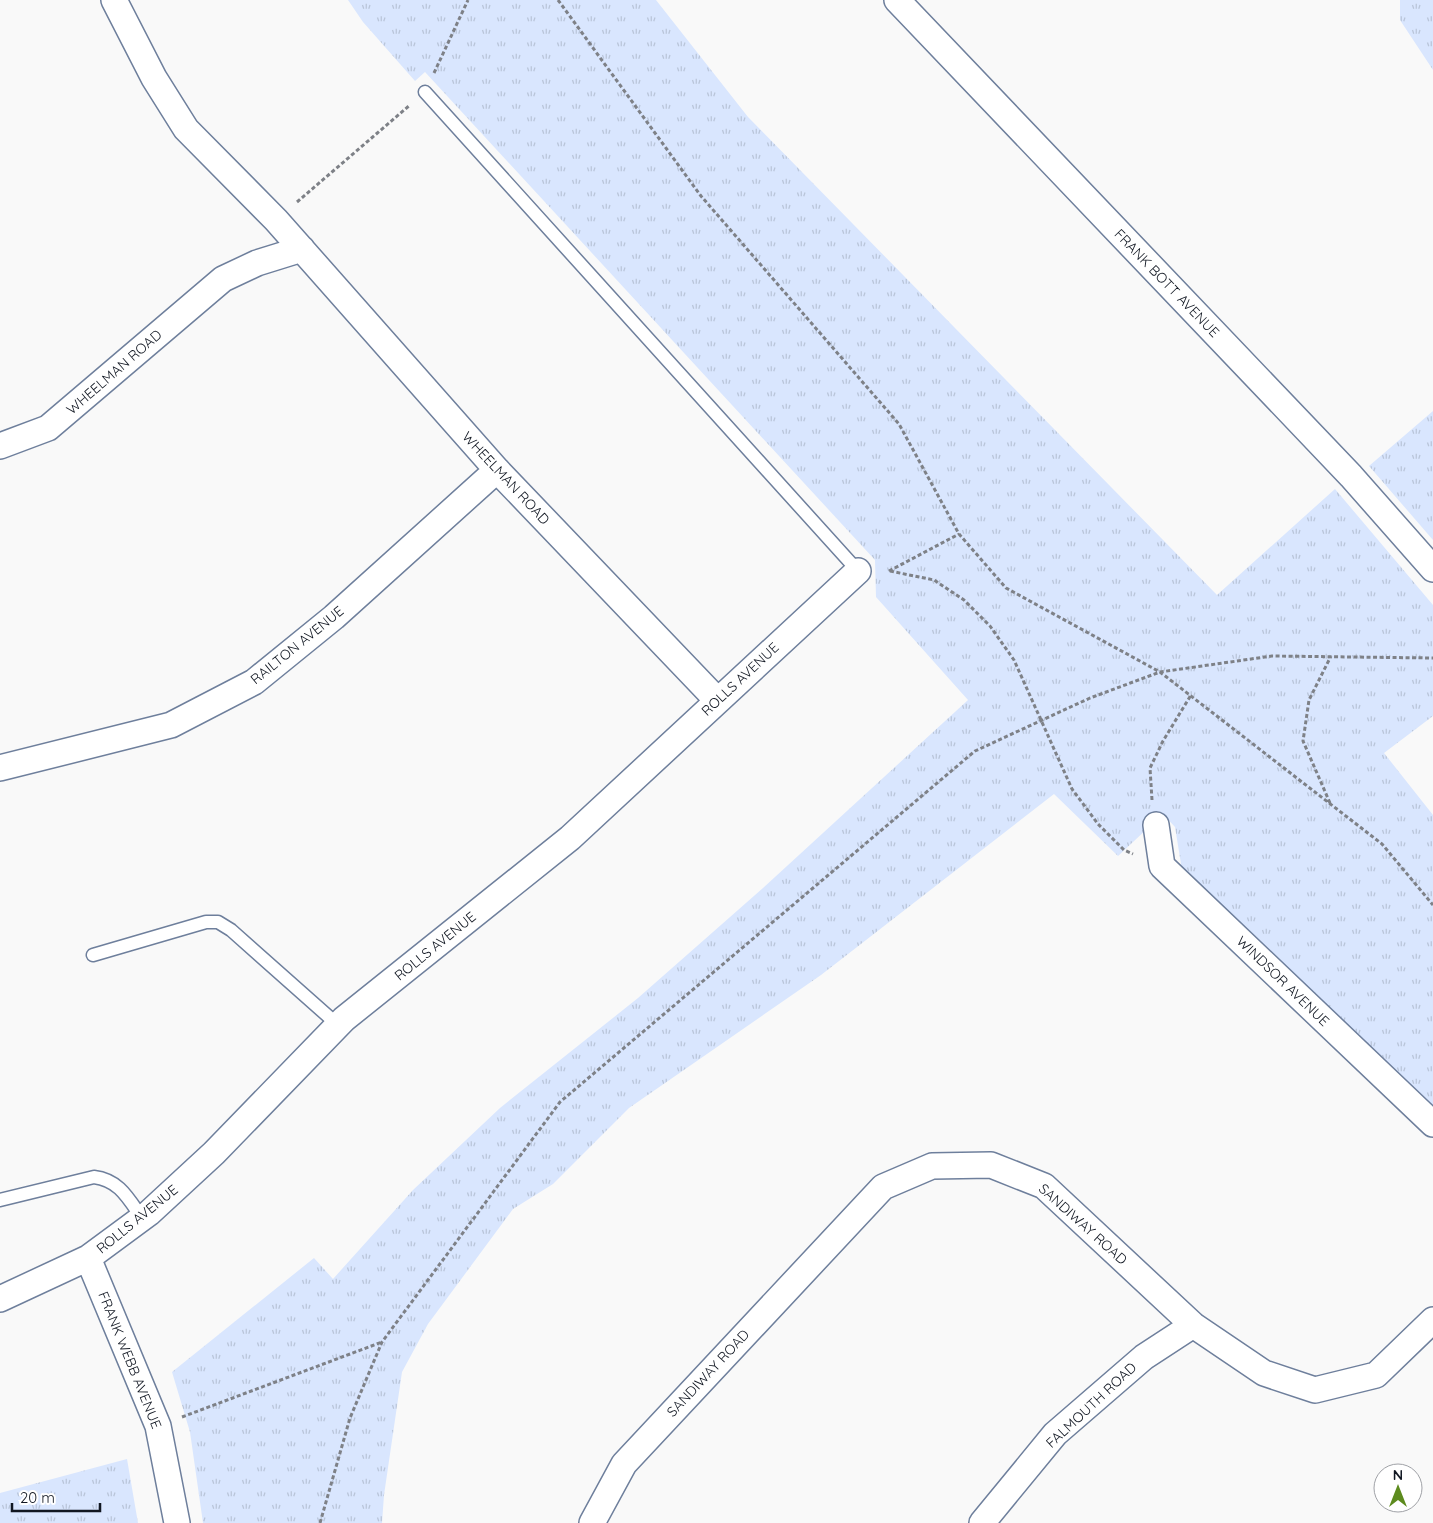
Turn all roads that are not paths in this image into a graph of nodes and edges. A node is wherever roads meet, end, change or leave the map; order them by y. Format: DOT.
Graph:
graph roads {
  1 [pos="114,0"];
  2 [pos="897,0"];
  3 [pos="426,92"];
  4 [pos="302,249"];
  5 [pos="0,446"];
  6 [pos="497,470"];
  7 [pos="1433,569"];
  8 [pos="858,571"];
  9 [pos="717,700"];
  10 [pos="0,768"];
  11 [pos="1156,826"];
  12 [pos="94,955"];
  13 [pos="338,1025"];
  14 [pos="1433,1124"];
  15 [pos="0,1200"];
  16 [pos="142,1218"];
  17 [pos="88,1258"];
  18 [pos="0,1299"];
  19 [pos="1433,1320"];
  20 [pos="1192,1324"];
  21 [pos="177,1523"];
  22 [pos="592,1523"];
  23 [pos="982,1523"];
  1 -- 4 [label="street, WHEELMAN ROAD"];
  2 -- 7 [label="street, FRANK BOTT AVENUE"];
  3 -- 8 [label="lane"];
  4 -- 5 [label="street, WHEELMAN ROAD"];
  4 -- 6 [label="street, WHEELMAN ROAD"];
  6 -- 9 [label="street, WHEELMAN ROAD"];
  6 -- 10 [label="street, RAILTON AVENUE"];
  8 -- 9 [label="street, ROLLS AVENUE"];
  9 -- 13 [label="street, ROLLS AVENUE"];
  11 -- 14 [label="street, WINDSOR AVENUE"];
  12 -- 13 [label="lane"];
  13 -- 16 [label="street, ROLLS AVENUE"];
  15 -- 16 [label="lane"];
  16 -- 17 [label="street, ROLLS AVENUE"];
  17 -- 18 [label="street, ROLLS AVENUE"];
  17 -- 21 [label="street, FRANK WEBB AVENUE"];
  19 -- 20 [label="street, SANDIWAY ROAD"];
  20 -- 22 [label="street, SANDIWAY ROAD"];
  20 -- 23 [label="street, FALMOUTH ROAD"];
}
